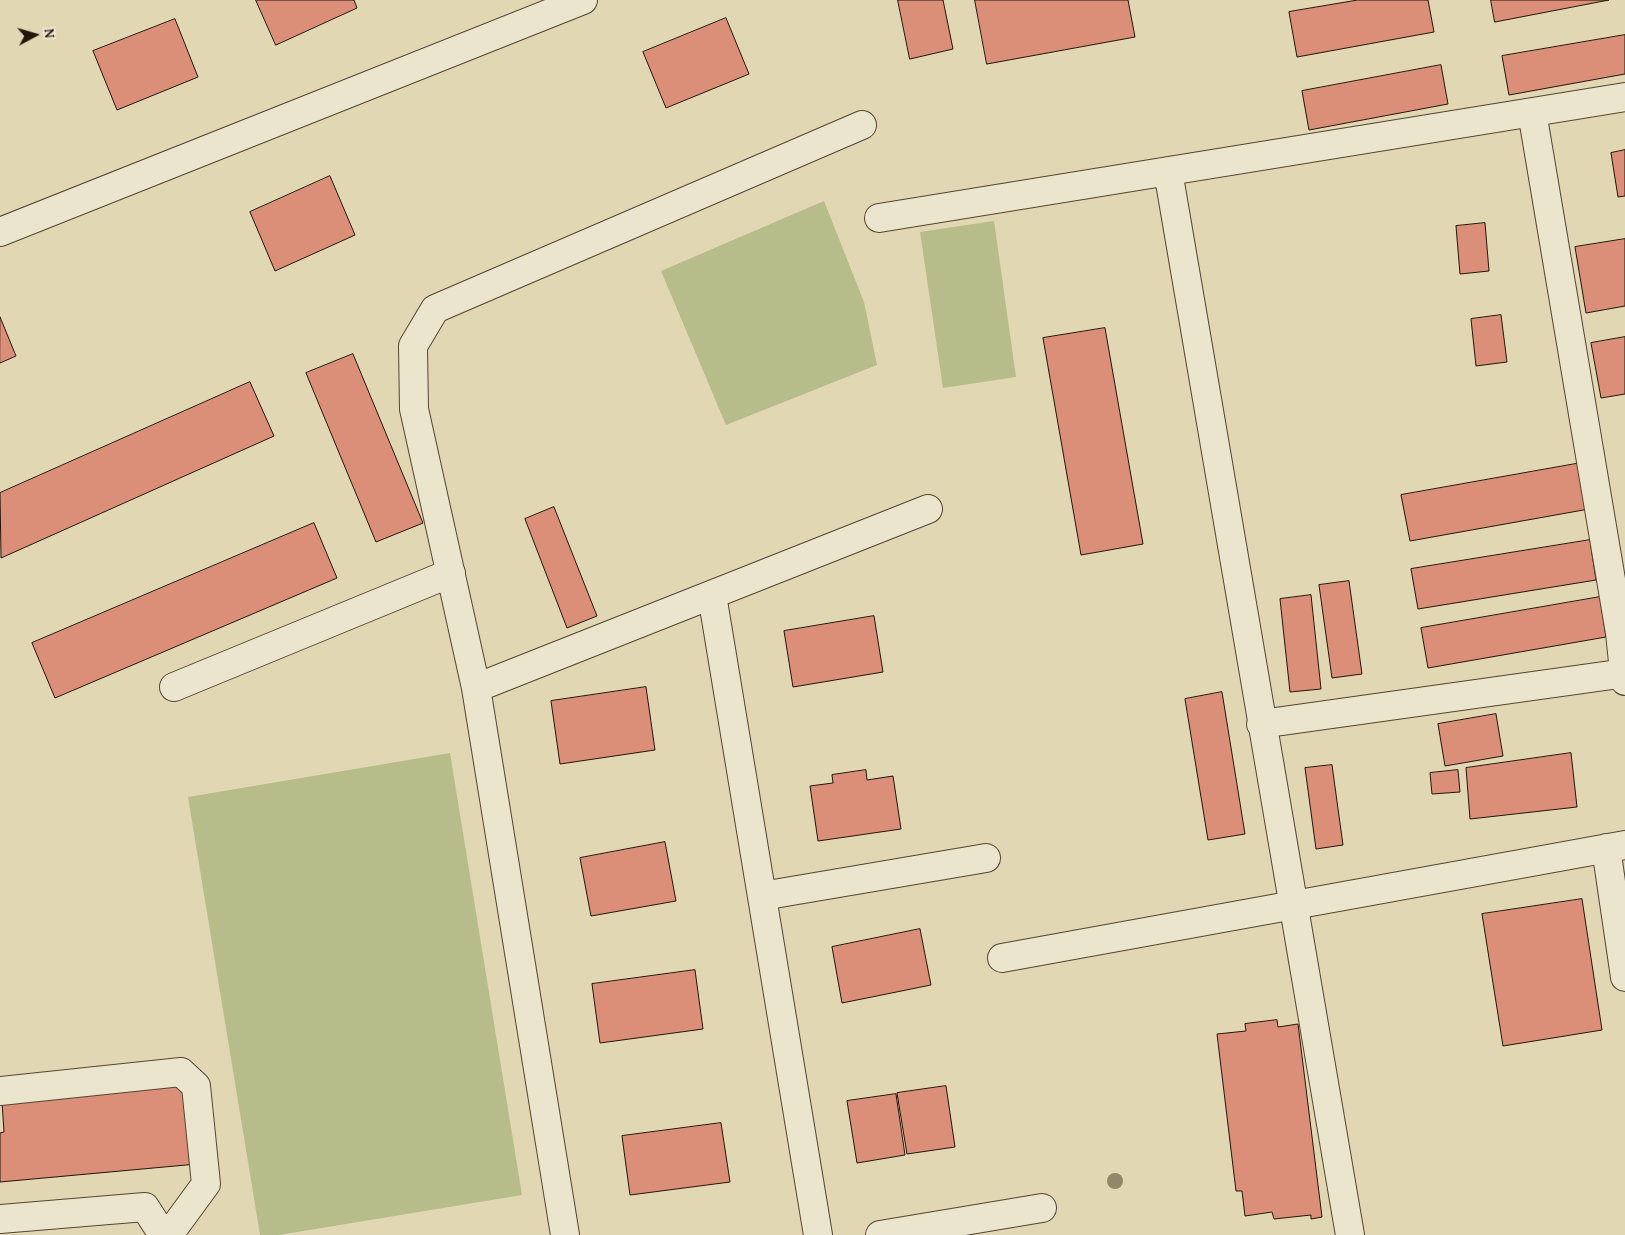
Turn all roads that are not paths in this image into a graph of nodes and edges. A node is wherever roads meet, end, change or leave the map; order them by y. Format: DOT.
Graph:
graph roads {
  1 [pos="583,0"];
  2 [pos="1625,96"];
  3 [pos="1532,112"];
  4 [pos="862,125"];
  5 [pos="1168,172"];
  6 [pos="878,218"];
  7 [pos="0,232"];
  8 [pos="928,509"];
  9 [pos="451,573"];
  10 [pos="712,594"];
  11 [pos="1624,675"];
  12 [pos="174,687"];
  13 [pos="476,688"];
  14 [pos="1261,724"];
  15 [pos="1616,847"];
  16 [pos="986,858"];
  17 [pos="762,896"];
  18 [pos="1292,905"];
  19 [pos="1002,958"];
  20 [pos="1625,977"];
  21 [pos="0,1091"];
  22 [pos="1042,1208"];
  23 [pos="0,1219"];
  24 [pos="162,1233"];
  25 [pos="565,1235"];
  26 [pos="818,1235"];
  27 [pos="880,1235"];
  28 [pos="1350,1235"];
  1 -- 7 [label="lane"];
  2 -- 3 [label="lane"];
  3 -- 5 [label="lane"];
  3 -- 11 [label="lane"];
  4 -- 9 [label="lane"];
  5 -- 6 [label="lane"];
  5 -- 14 [label="lane"];
  8 -- 10 [label="lane"];
  9 -- 12 [label="lane"];
  9 -- 13 [label="lane"];
  10 -- 13 [label="lane"];
  10 -- 17 [label="lane"];
  11 -- 14 [label="lane"];
  13 -- 25 [label="lane"];
  14 -- 18 [label="lane"];
  15 -- 18 [label="lane"];
  15 -- 20 [label="lane"];
  16 -- 17 [label="lane"];
  17 -- 26 [label="lane"];
  18 -- 19 [label="lane"];
  18 -- 28 [label="lane"];
  21 -- 24 [label="lane"];
  22 -- 27 [label="lane"];
  23 -- 24 [label="lane"];
}
